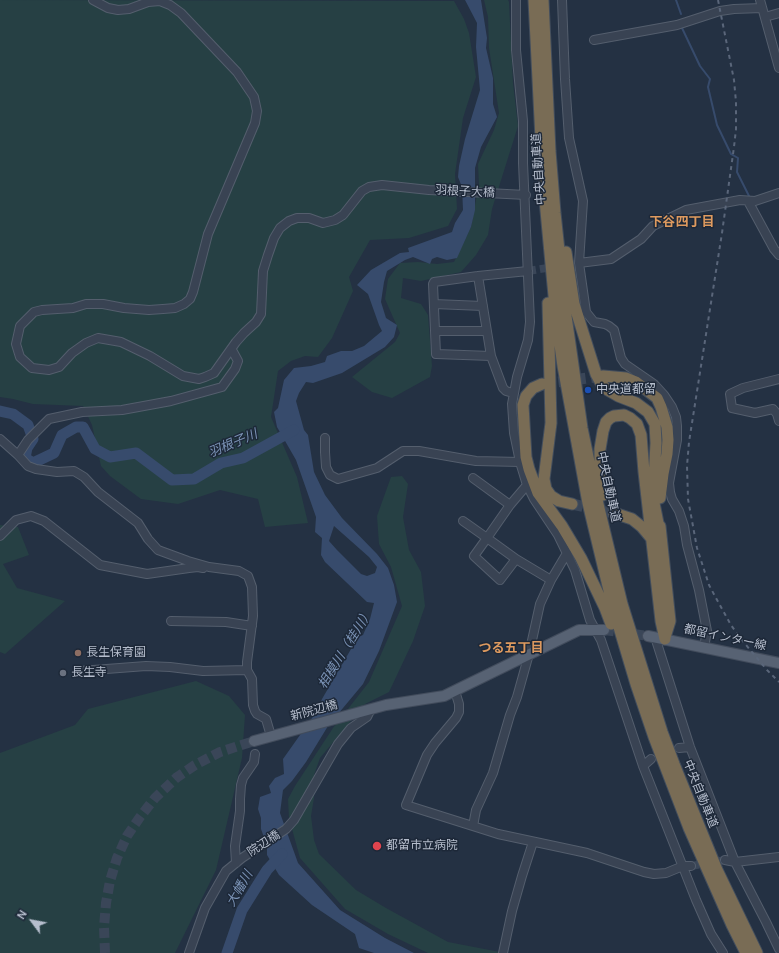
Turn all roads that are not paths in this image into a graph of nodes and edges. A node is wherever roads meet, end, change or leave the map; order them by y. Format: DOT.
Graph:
graph roads {
  1 [pos="93,0"];
  2 [pos="516,0"];
  3 [pos="534,0"];
  4 [pos="544,0"];
  5 [pos="562,0"];
  6 [pos="761,4"];
  7 [pos="779,13"];
  8 [pos="766,17"];
  9 [pos="594,40"];
  10 [pos="779,68"];
  11 [pos="550,151"];
  12 [pos="779,193"];
  13 [pos="526,196"];
  14 [pos="748,201"];
  15 [pos="545,214"];
  16 [pos="779,255"];
  17 [pos="579,263"];
  18 [pos="528,271"];
  19 [pos="478,276"];
  20 [pos="434,304"];
  21 [pos="483,306"];
  22 [pos="435,331"];
  23 [pos="487,331"];
  24 [pos="232,350"];
  25 [pos="492,356"];
  26 [pos="603,376"];
  27 [pos="779,379"];
  28 [pos="542,384"];
  29 [pos="513,393"];
  30 [pos="776,409"];
  31 [pos="779,421"];
  32 [pos="325,438"];
  33 [pos="0,439"];
  34 [pos="18,456"];
  35 [pos="520,462"];
  36 [pos="473,478"];
  37 [pos="527,485"];
  38 [pos="572,504"];
  39 [pos="510,505"];
  40 [pos="614,513"];
  41 [pos="463,521"];
  42 [pos="0,536"];
  43 [pos="656,536"];
  44 [pos="486,538"];
  45 [pos="567,553"];
  46 [pos="516,559"];
  47 [pos="214,568"];
  48 [pos="551,580"];
  49 [pos="622,604"];
  50 [pos="171,621"];
  51 [pos="252,626"];
  52 [pos="599,630"];
  53 [pos="656,637"];
  54 [pos="704,647"];
  55 [pos="529,654"];
  56 [pos="779,663"];
  57 [pos="247,670"];
  58 [pos="80,671"];
  59 [pos="455,691"];
  60 [pos="371,709"];
  61 [pos="274,735"];
  62 [pos="654,737"];
  63 [pos="254,741"];
  64 [pos="690,747"];
  65 [pos="679,748"];
  66 [pos="255,754"];
  67 [pos="651,759"];
  68 [pos="643,766"];
  69 [pos="473,826"];
  70 [pos="533,842"];
  71 [pos="779,857"];
  72 [pos="725,860"];
  73 [pos="239,861"];
  74 [pos="735,862"];
  75 [pos="687,866"];
  76 [pos="779,949"];
  77 [pos="503,952"];
  78 [pos="189,953"];
  79 [pos="723,953"];
  80 [pos="746,953"];
  81 [pos="757,953"];
  1 -- 24 [label="street, 羽根子大橋"];
  2 -- 13 [label="street"];
  3 -- 15 [label="highway, 中央自動車道"];
  4 -- 11 [label="highway, 中央自動車道"];
  5 -- 17 [label="street"];
  6 -- 8 [label="street"];
  6 -- 9 [label="street"];
  7 -- 8 [label="street"];
  8 -- 10 [label="street"];
  11 -- 43 [label="highway"];
  11 -- 49 [label="highway, 中央自動車道"];
  12 -- 14 [label="street"];
  13 -- 18 [label="street"];
  13 -- 24 [label="street, 羽根子大橋"];
  14 -- 16 [label="street"];
  14 -- 17 [label="street"];
  15 -- 38 [label="highway"];
  15 -- 62 [label="highway, 中央自動車道"];
  17 -- 54 [label="street"];
  18 -- 19 [label="street"];
  18 -- 29 [label="street"];
  19 -- 20 [label="street"];
  19 -- 21 [label="street"];
  20 -- 21 [label="street"];
  20 -- 22 [label="street"];
  21 -- 23 [label="street"];
  22 -- 23 [label="street"];
  22 -- 25 [label="street"];
  23 -- 25 [label="street"];
  24 -- 34 [label="street"];
  25 -- 29 [label="street"];
  26 -- 43 [label="highway"];
  27 -- 30 [label="street"];
  28 -- 62 [label="highway"];
  29 -- 35 [label="street"];
  30 -- 31 [label="street"];
  32 -- 35 [label="street"];
  33 -- 34 [label="street"];
  34 -- 47 [label="street"];
  35 -- 37 [label="street"];
  36 -- 39 [label="street"];
  37 -- 39 [label="street"];
  37 -- 45 [label="street"];
  39 -- 44 [label="street"];
  40 -- 43 [label="highway"];
  41 -- 44 [label="street"];
  42 -- 47 [label="street"];
  43 -- 49 [label="highway"];
  43 -- 53 [label="highway"];
  44 -- 46 [label="street"];
  44 -- 46 [label="street"];
  45 -- 48 [label="street"];
  45 -- 52 [label="street"];
  46 -- 48 [label="street"];
  47 -- 51 [label="street"];
  48 -- 55 [label="street"];
  49 -- 81 [label="highway, 中央自動車道"];
  50 -- 51 [label="street"];
  51 -- 57 [label="street"];
  52 -- 55 [label="main road, 新院辺橋"];
  52 -- 68 [label="street"];
  53 -- 54 [label="main road, 都留インター線"];
  53 -- 64 [label="street"];
  54 -- 56 [label="main road, 都留インター線"];
  55 -- 59 [label="main road, 新院辺橋"];
  55 -- 69 [label="street"];
  57 -- 58 [label="street"];
  57 -- 61 [label="street"];
  59 -- 60 [label="main road, 新院辺橋"];
  59 -- 69 [label="street"];
  60 -- 61 [label="main road, 新院辺橋"];
  60 -- 73 [label="street, 院辺橋"];
  61 -- 63 [label="main road, 新院辺橋"];
  62 -- 80 [label="highway, 中央自動車道"];
  64 -- 65 [label="street"];
  64 -- 74 [label="street"];
  66 -- 73 [label="street"];
  67 -- 68 [label="street"];
  68 -- 75 [label="street"];
  69 -- 70 [label="street"];
  70 -- 75 [label="street"];
  70 -- 77 [label="street"];
  71 -- 74 [label="street"];
  72 -- 74 [label="street"];
  73 -- 78 [label="street, 院辺橋"];
  74 -- 76 [label="street"];
  75 -- 79 [label="street"];
}
